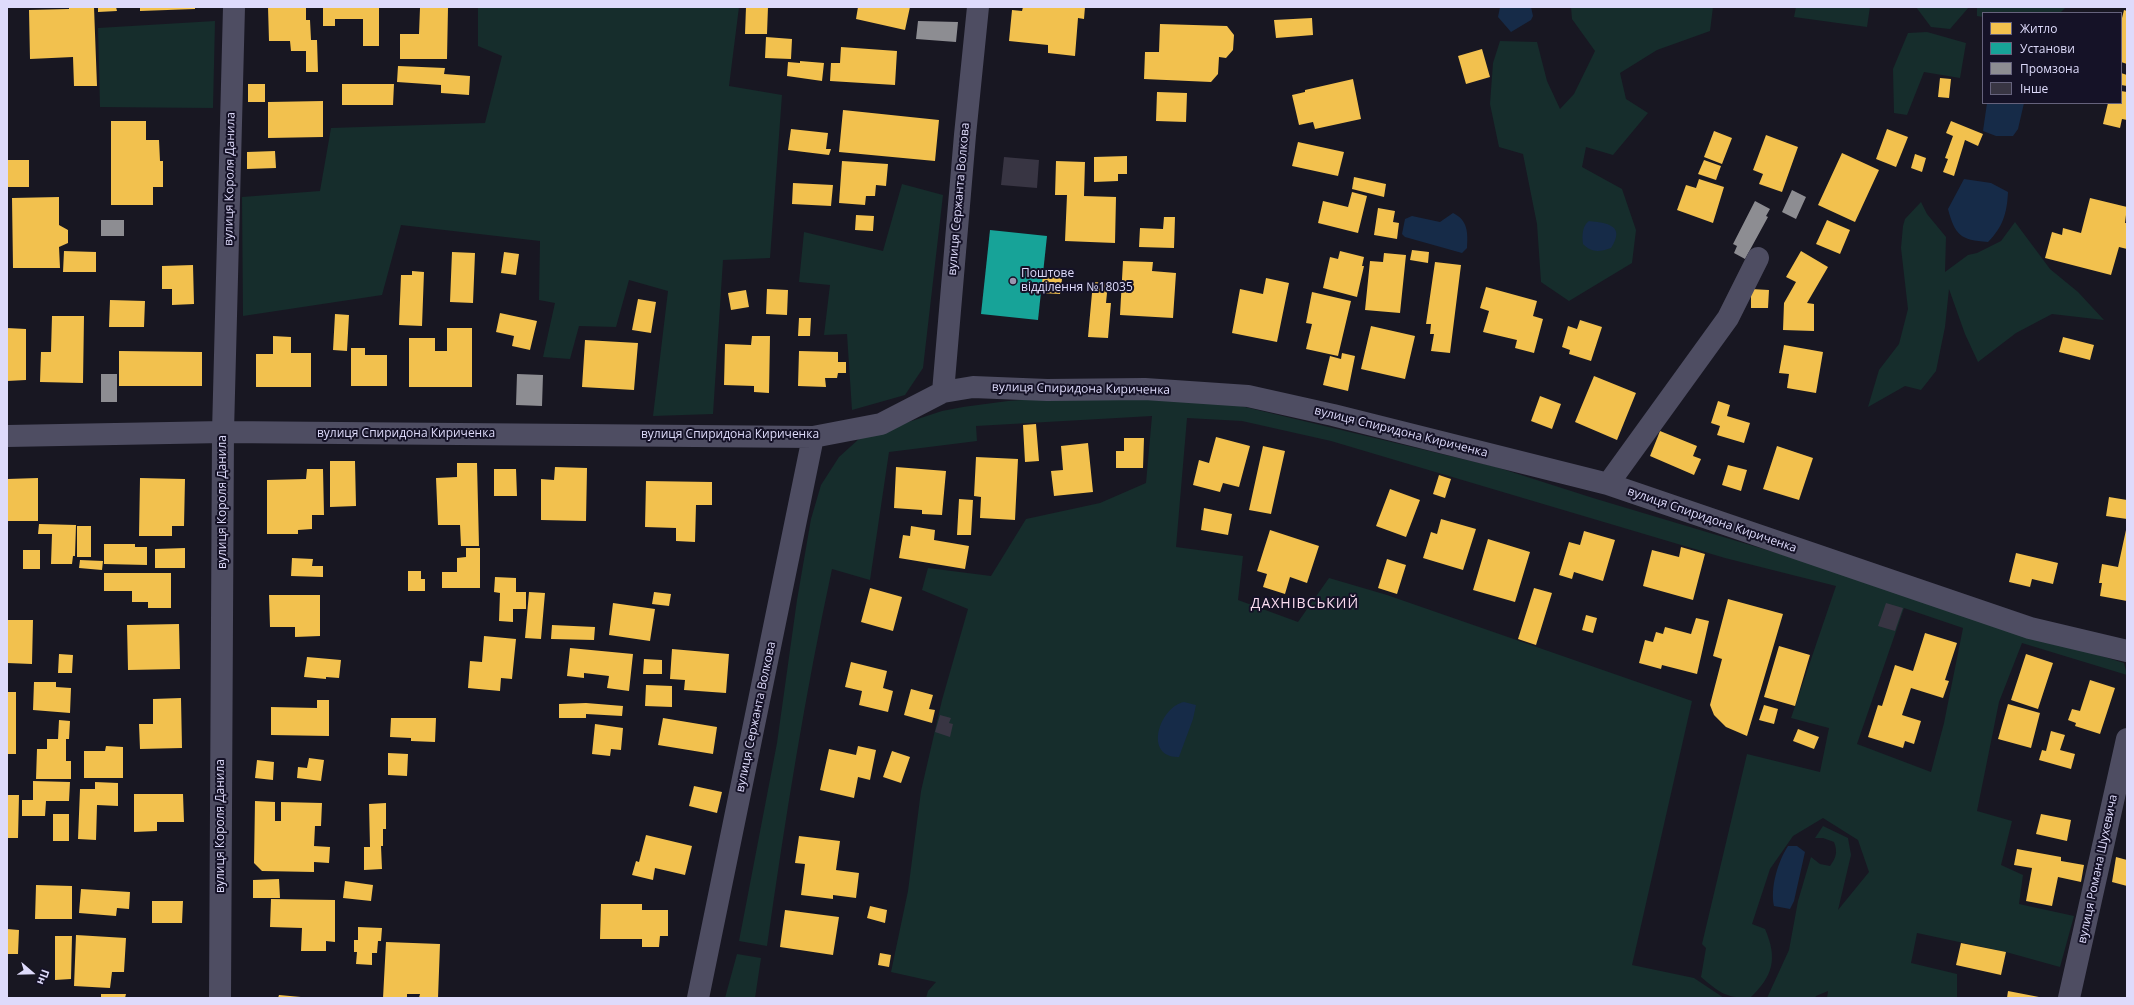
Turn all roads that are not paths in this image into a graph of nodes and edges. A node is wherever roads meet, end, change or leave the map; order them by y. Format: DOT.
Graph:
graph roads {
  1 [pos="234,7"];
  2 [pos="978,7"];
  3 [pos="1758,258"];
  4 [pos="943,392"];
  5 [pos="223,432"];
  6 [pos="7,436"];
  7 [pos="813,437"];
  8 [pos="1608,484"];
  9 [pos="2127,651"];
  10 [pos="2127,739"];
  11 [pos="220,998"];
  12 [pos="698,998"];
  13 [pos="2069,998"];
  1 -- 5 [label="street, вулиця Короля Данила"];
  2 -- 4 [label="street, вулиця Сержанта Волкова"];
  3 -- 8 [label="street"];
  4 -- 7 [label="street, вулиця Спиридона Кириченка"];
  4 -- 8 [label="street, вулиця Спиридона Кириченка"];
  5 -- 6 [label="street, вулиця Спиридона Кириченка"];
  5 -- 7 [label="street, вулиця Спиридона Кириченка"];
  5 -- 11 [label="street, вулиця Короля Данила"];
  7 -- 12 [label="street, вулиця Сержанта Волкова"];
  8 -- 9 [label="street, вулиця Спиридона Кириченка"];
  10 -- 13 [label="street, вулиця Романа Шухевича"];
}
